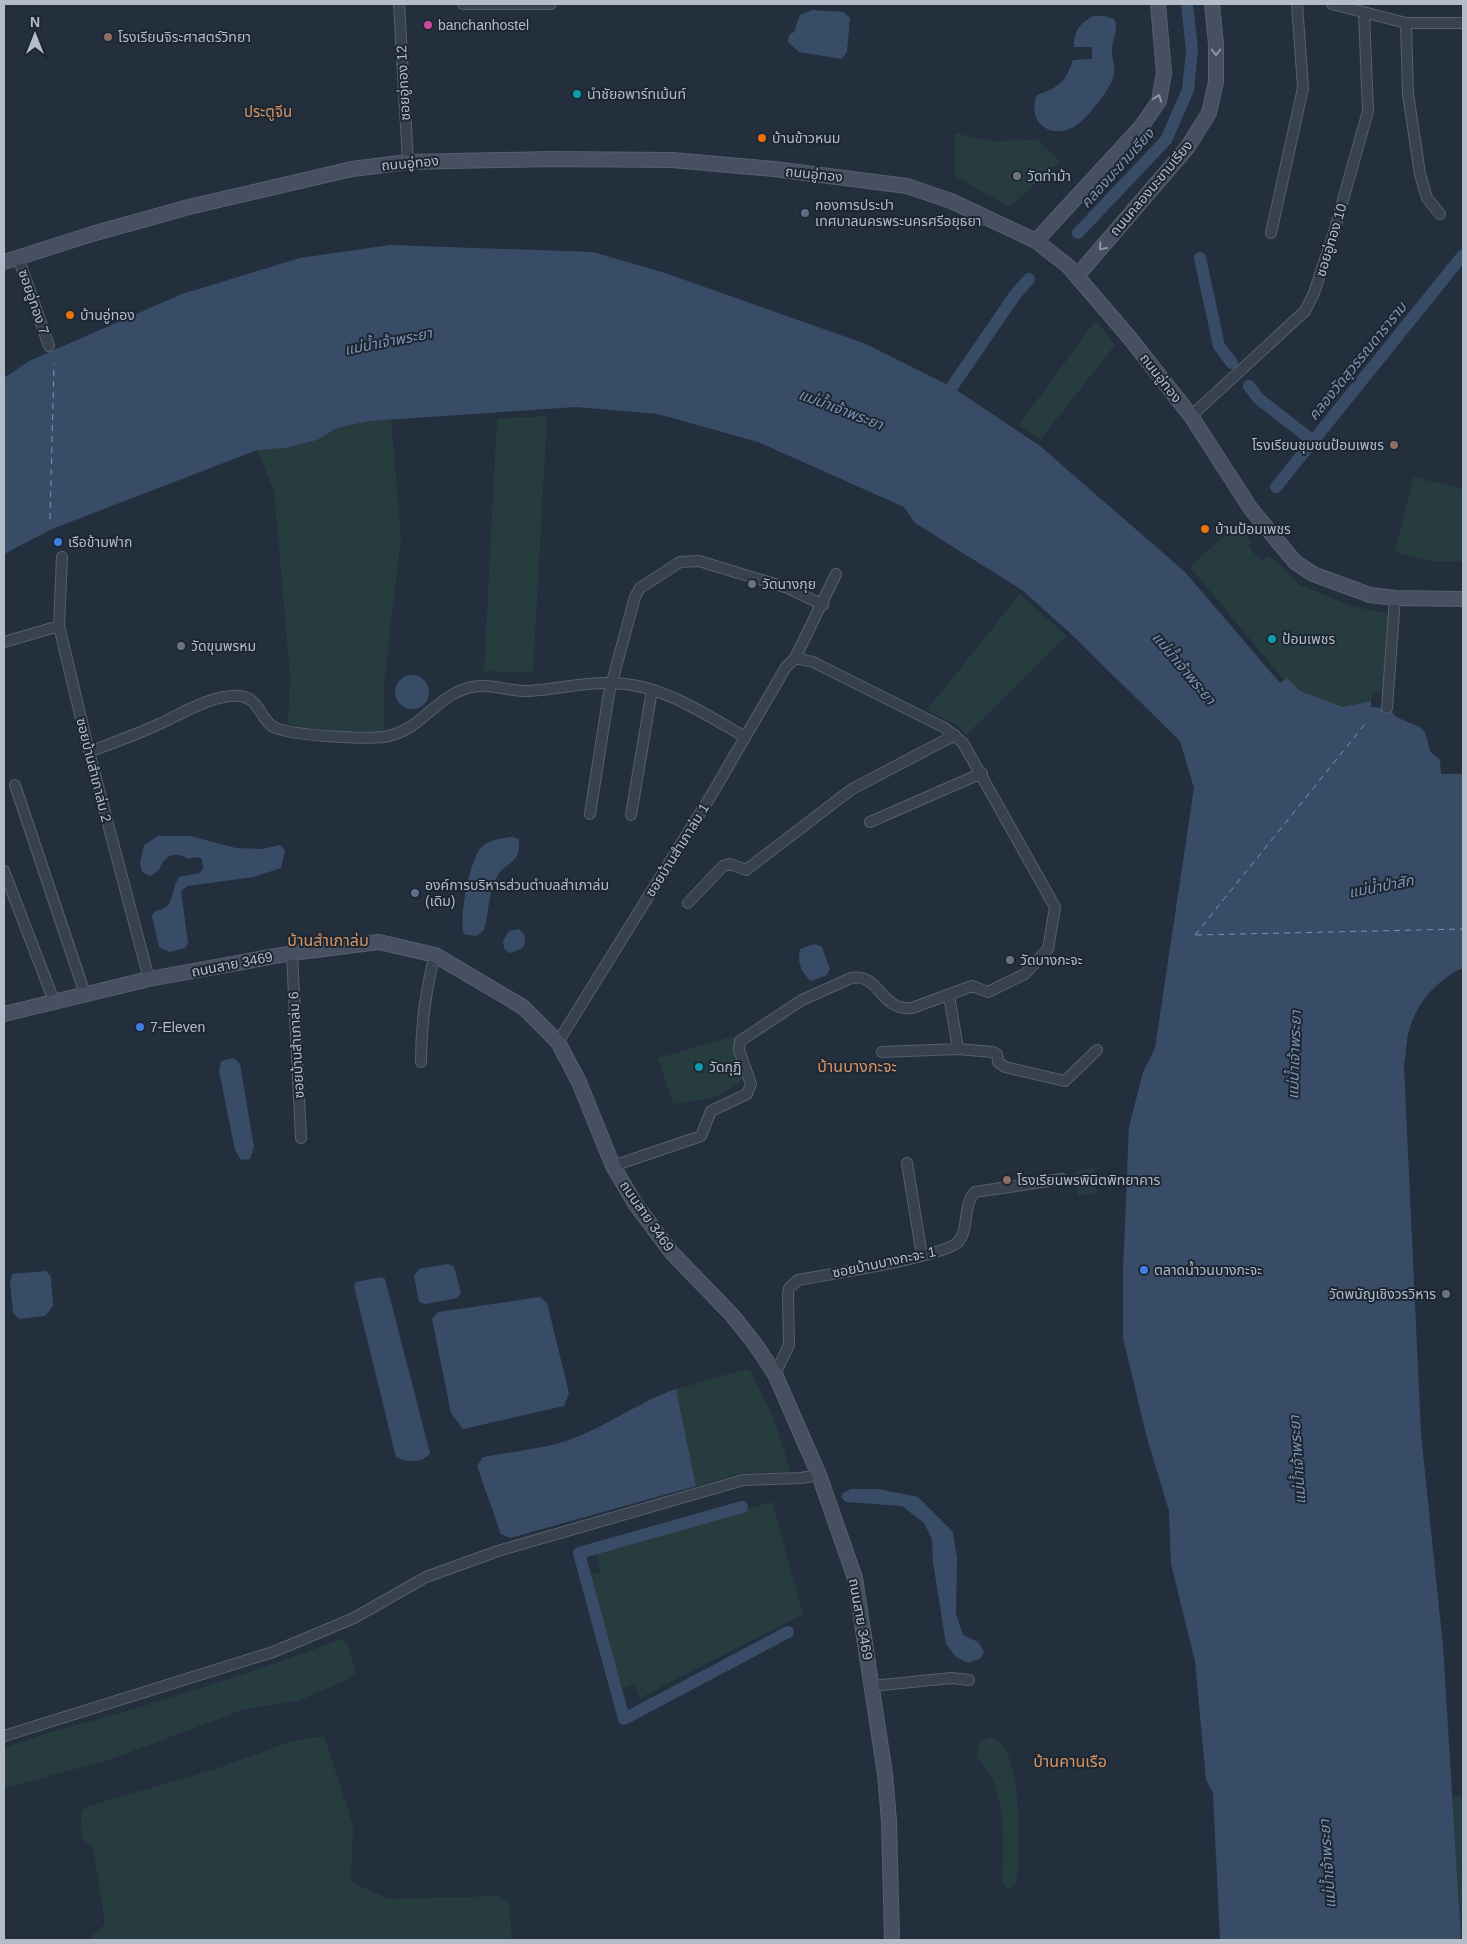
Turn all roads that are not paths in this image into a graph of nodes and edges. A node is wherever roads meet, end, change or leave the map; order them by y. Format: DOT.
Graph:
graph roads {
  1 [pos="399,4"];
  2 [pos="463,4"];
  3 [pos="551,4"];
  4 [pos="1158,4"];
  5 [pos="1212,4"];
  6 [pos="1297,4"];
  7 [pos="1332,4"];
  8 [pos="1364,14"];
  9 [pos="1406,23"];
  10 [pos="1463,23"];
  11 [pos="408,162"];
  12 [pos="1440,214"];
  13 [pos="1271,233"];
  14 [pos="1036,241"];
  15 [pos="18,257"];
  16 [pos="4,262"];
  17 [pos="1077,276"];
  18 [pos="49,346"];
  19 [pos="1191,416"];
  20 [pos="62,558"];
  21 [pos="836,574"];
  22 [pos="1395,598"];
  23 [pos="1463,599"];
  24 [pos="823,605"];
  25 [pos="59,626"];
  26 [pos="4,642"];
  27 [pos="795,658"];
  28 [pos="612,682"];
  29 [pos="652,690"];
  30 [pos="1387,708"];
  31 [pos="955,735"];
  32 [pos="745,737"];
  33 [pos="88,752"];
  34 [pos="982,773"];
  35 [pos="15,784"];
  36 [pos="590,814"];
  37 [pos="631,814"];
  38 [pos="870,822"];
  39 [pos="4,871"];
  40 [pos="688,904"];
  41 [pos="292,953"];
  42 [pos="435,955"];
  43 [pos="149,979"];
  44 [pos="85,994"];
  45 [pos="949,995"];
  46 [pos="54,1001"];
  47 [pos="4,1014"];
  48 [pos="558,1042"];
  49 [pos="958,1049"];
  50 [pos="1098,1050"];
  51 [pos="882,1052"];
  52 [pos="421,1062"];
  53 [pos="301,1138"];
  54 [pos="907,1162"];
  55 [pos="613,1166"];
  56 [pos="1062,1179"];
  57 [pos="922,1256"];
  58 [pos="775,1374"];
  59 [pos="818,1475"];
  60 [pos="969,1680"];
  61 [pos="872,1686"];
  62 [pos="4,1736"];
  63 [pos="892,1940"];
  1 -- 11 [label="street, ซอยอู่ทอง 12"];
  2 -- 3 [label="street"];
  14 -- 4 [label="street, one-way"];
  5 -- 17 [label="street, ถนนคลองมะขามเรียง, one-way"];
  6 -- 13 [label="street"];
  7 -- 8 [label="street"];
  8 -- 9 [label="street"];
  8 -- 19 [label="street, ซอยอู่ทอง 10"];
  9 -- 10 [label="street"];
  9 -- 12 [label="street"];
  11 -- 14 [label="street, ถนนอู่ทอง"];
  11 -- 15 [label="street, ถนนอู่ทอง"];
  14 -- 17 [label="street, ถนนอู่ทอง"];
  15 -- 16 [label="street, ถนนอู่ทอง"];
  15 -- 18 [label="street, ซอยอู่ทอง 7"];
  17 -- 19 [label="street, ถนนอู่ทอง"];
  19 -- 22 [label="street, ถนนอู่ทอง"];
  20 -- 25 [label="street, ซอยบ้านสำเภาล่ม 2"];
  21 -- 24 [label="street, ซอยบ้านสำเภาล่ม 1"];
  22 -- 23 [label="street, ถนนอู่ทอง"];
  22 -- 30 [label="street"];
  24 -- 27 [label="street, ซอยบ้านสำเภาล่ม 1"];
  24 -- 28 [label="street"];
  25 -- 26 [label="street"];
  25 -- 33 [label="street, ซอยบ้านสำเภาล่ม 2"];
  27 -- 31 [label="street"];
  27 -- 32 [label="street, ซอยบ้านสำเภาล่ม 1"];
  28 -- 29 [label="street"];
  28 -- 33 [label="street"];
  28 -- 36 [label="street"];
  29 -- 32 [label="street"];
  29 -- 37 [label="street"];
  31 -- 34 [label="street"];
  31 -- 40 [label="street"];
  32 -- 48 [label="street, ซอยบ้านสำเภาล่ม 1"];
  33 -- 43 [label="street, ซอยบ้านสำเภาล่ม 2"];
  34 -- 38 [label="street"];
  34 -- 45 [label="street"];
  35 -- 44 [label="street"];
  39 -- 46 [label="street"];
  41 -- 42 [label="street, ถนนสาย 3469"];
  41 -- 43 [label="street, ถนนสาย 3469"];
  41 -- 53 [label="street, ซอยบ้านสำเภาล่ม 6"];
  42 -- 48 [label="street, ถนนสาย 3469"];
  42 -- 52 [label="street"];
  43 -- 44 [label="street, ถนนสาย 3469"];
  44 -- 46 [label="street, ถนนสาย 3469"];
  45 -- 49 [label="street"];
  45 -- 55 [label="street"];
  46 -- 47 [label="street, ถนนสาย 3469"];
  48 -- 55 [label="street, ถนนสาย 3469"];
  49 -- 50 [label="street"];
  49 -- 51 [label="street"];
  54 -- 57 [label="street"];
  55 -- 58 [label="street, ถนนสาย 3469"];
  56 -- 57 [label="street, ซอยบ้านบางกะจะ 1"];
  57 -- 58 [label="street, ซอยบ้านบางกะจะ 1"];
  58 -- 59 [label="street, ถนนสาย 3469"];
  59 -- 61 [label="street, ถนนสาย 3469"];
  59 -- 62 [label="street"];
  60 -- 61 [label="street"];
  61 -- 63 [label="street, ถนนสาย 3469"];
}
